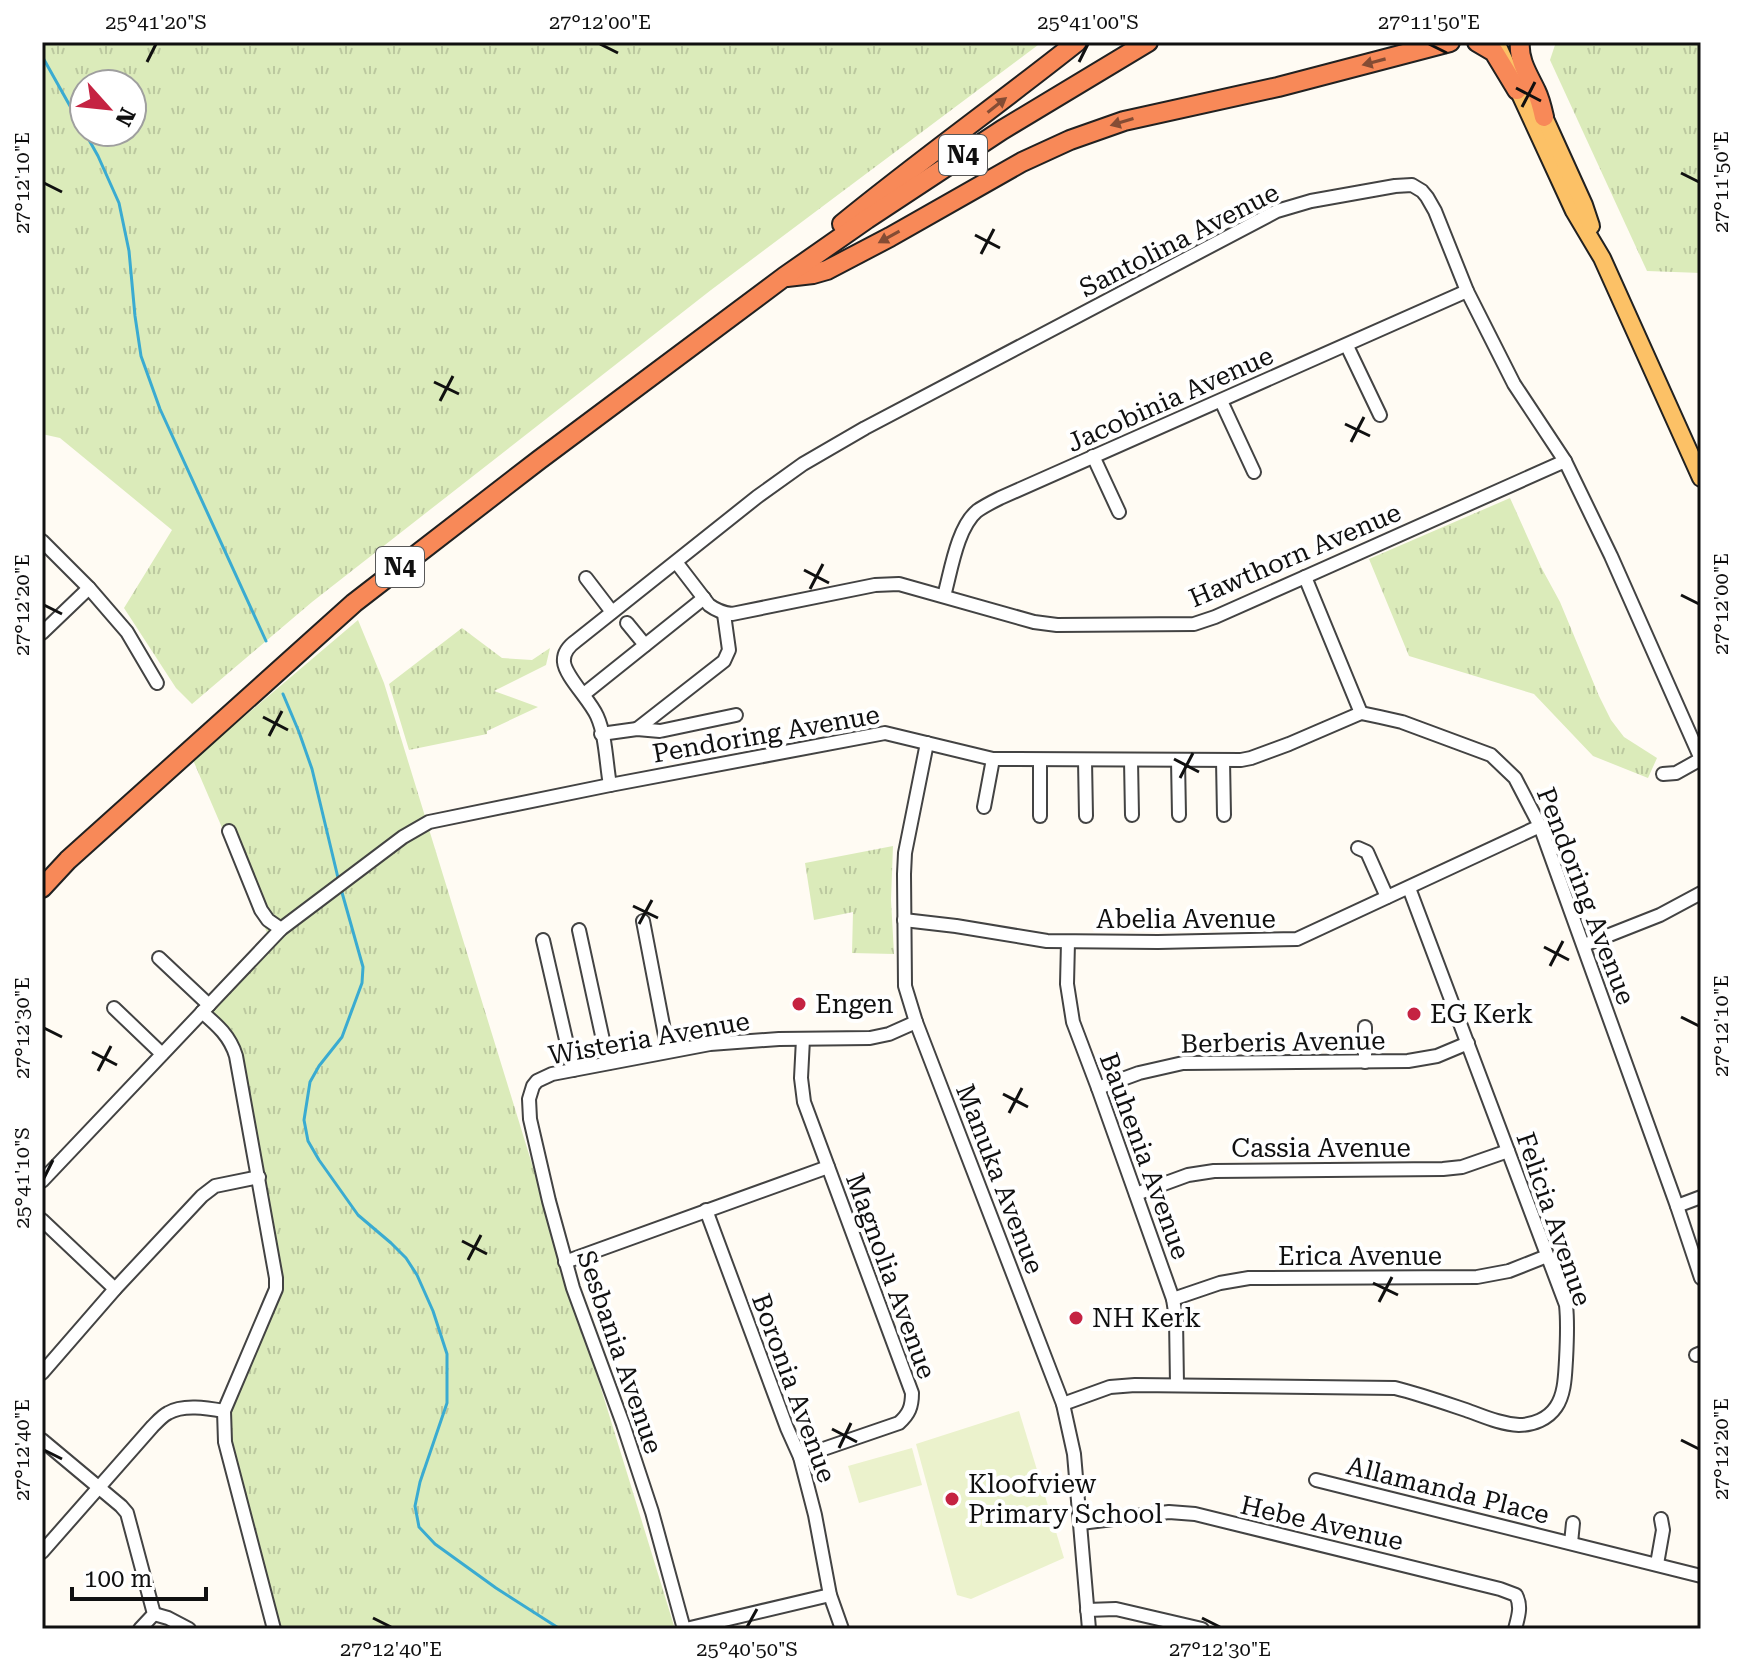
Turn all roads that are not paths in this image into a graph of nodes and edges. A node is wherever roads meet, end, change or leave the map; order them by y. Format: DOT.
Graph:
graph roads {
  1 [pos="1077,42"];
  2 [pos="1148,42"];
  3 [pos="1450,42"];
  4 [pos="1477,42"];
  5 [pos="1496,42"];
  6 [pos="1508,42"];
  7 [pos="1520,42"];
  8 [pos="1517,90"];
  9 [pos="1544,117"];
  10 [pos="1602,258"];
  11 [pos="784,277"];
  12 [pos="1467,291"];
  13 [pos="1347,346"];
  14 [pos="1221,401"];
  15 [pos="1380,415"];
  16 [pos="1093,456"];
  17 [pos="1565,461"];
  18 [pos="1254,472"];
  19 [pos="1701,478"];
  20 [pos="1119,512"];
  21 [pos="42,541"];
  22 [pos="676,562"];
  23 [pos="1305,577"];
  24 [pos="586,578"];
  25 [pos="89,588"];
  26 [pos="944,596"];
  27 [pos="704,598"];
  28 [pos="612,612"];
  29 [pos="724,614"];
  30 [pos="627,623"];
  31 [pos="42,633"];
  32 [pos="645,645"];
  33 [pos="157,683"];
  34 [pos="584,694"];
  35 [pos="1361,713"];
  36 [pos="736,715"];
  37 [pos="637,729"];
  38 [pos="601,734"];
  39 [pos="927,743"];
  40 [pos="993,759"];
  41 [pos="1701,759"];
  42 [pos="1040,760"];
  43 [pos="1085,760"];
  44 [pos="1131,760"];
  45 [pos="1178,760"];
  46 [pos="1223,760"];
  47 [pos="1663,774"];
  48 [pos="610,785"];
  49 [pos="984,807"];
  50 [pos="1132,815"];
  51 [pos="1179,815"];
  52 [pos="1224,815"];
  53 [pos="1040,816"];
  54 [pos="1086,816"];
  55 [pos="1540,826"];
  56 [pos="229,831"];
  57 [pos="1358,848"];
  58 [pos="42,888"];
  59 [pos="1409,888"];
  60 [pos="1701,893"];
  61 [pos="1387,897"];
  62 [pos="904,920"];
  63 [pos="643,921"];
  64 [pos="281,929"];
  65 [pos="579,930"];
  66 [pos="543,940"];
  67 [pos="1068,942"];
  68 [pos="1584,945"];
  69 [pos="159,958"];
  70 [pos="114,1008"];
  71 [pos="206,1008"];
  72 [pos="916,1022"];
  73 [pos="1365,1027"];
  74 [pos="803,1039"];
  75 [pos="1468,1043"];
  76 [pos="668,1051"];
  77 [pos="162,1054"];
  78 [pos="1365,1062"];
  79 [pos="608,1063"];
  80 [pos="573,1070"];
  81 [pos="533,1086"];
  82 [pos="1098,1088"];
  83 [pos="1508,1151"];
  84 [pos="828,1167"];
  85 [pos="259,1177"];
  86 [pos="42,1181"];
  87 [pos="1136,1194"];
  88 [pos="1701,1197"];
  89 [pos="1677,1206"];
  90 [pos="706,1210"];
  91 [pos="42,1220"];
  92 [pos="1547,1256"];
  93 [pos="565,1262"];
  94 [pos="1701,1278"];
  95 [pos="115,1289"];
  96 [pos="1173,1299"];
  97 [pos="42,1373"];
  98 [pos="1177,1385"];
  99 [pos="1063,1404"];
  100 [pos="224,1411"];
  101 [pos="42,1440"];
  102 [pos="800,1457"];
  103 [pos="1316,1480"];
  104 [pos="99,1487"];
  105 [pos="1661,1519"];
  106 [pos="1081,1523"];
  107 [pos="1573,1523"];
  108 [pos="1571,1543"];
  109 [pos="42,1552"];
  110 [pos="1657,1564"];
  111 [pos="1701,1576"];
  112 [pos="830,1595"];
  113 [pos="1087,1610"];
  114 [pos="154,1614"];
  115 [pos="140,1629"];
  116 [pos="189,1629"];
  117 [pos="274,1629"];
  118 [pos="685,1629"];
  119 [pos="842,1629"];
  120 [pos="1089,1629"];
  121 [pos="1202,1629"];
  122 [pos="1515,1629"];
  11 -- 1 [label="highway, one-way"];
  2 -- 11 [label="highway, N4"];
  3 -- 11 [label="highway, one-way"];
  4 -- 8 [label="highway"];
  5 -- 8 [label="main road"];
  6 -- 9 [label="main road"];
  7 -- 9 [label="highway"];
  8 -- 10 [label="main road"];
  9 -- 10 [label="main road"];
  10 -- 19 [label="main road"];
  11 -- 58 [label="highway, N4"];
  12 -- 13 [label="street, Jacobinia Avenue"];
  12 -- 17 [label="street, Santolina Avenue"];
  12 -- 22 [label="street, Santolina Avenue"];
  13 -- 14 [label="street, Jacobinia Avenue"];
  13 -- 15 [label="street"];
  14 -- 16 [label="street, Jacobinia Avenue"];
  14 -- 18 [label="street"];
  16 -- 20 [label="street"];
  16 -- 26 [label="street, Jacobinia Avenue"];
  17 -- 23 [label="street, Hawthorn Avenue"];
  17 -- 41 [label="street, Santolina Avenue"];
  21 -- 25 [label="street"];
  22 -- 27 [label="street"];
  22 -- 28 [label="street, Santolina Avenue"];
  23 -- 26 [label="street, Hawthorn Avenue"];
  23 -- 35 [label="street"];
  24 -- 28 [label="street"];
  25 -- 31 [label="street"];
  25 -- 33 [label="street"];
  26 -- 29 [label="street, Hawthorn Avenue"];
  27 -- 29 [label="street"];
  27 -- 32 [label="street"];
  28 -- 34 [label="street, Santolina Avenue"];
  29 -- 37 [label="street"];
  30 -- 32 [label="street"];
  32 -- 34 [label="street"];
  34 -- 38 [label="street, Santolina Avenue"];
  35 -- 46 [label="street, Pendoring Avenue"];
  35 -- 55 [label="street, Pendoring Avenue"];
  36 -- 37 [label="street"];
  37 -- 38 [label="street"];
  38 -- 48 [label="street, Santolina Avenue"];
  39 -- 40 [label="street, Pendoring Avenue"];
  39 -- 48 [label="street, Pendoring Avenue"];
  39 -- 62 [label="street, Manuka Avenue"];
  40 -- 42 [label="street, Pendoring Avenue"];
  40 -- 49 [label="street"];
  41 -- 47 [label="street"];
  42 -- 43 [label="street, Pendoring Avenue"];
  42 -- 53 [label="street"];
  43 -- 44 [label="street, Pendoring Avenue"];
  43 -- 54 [label="street"];
  44 -- 45 [label="street, Pendoring Avenue"];
  44 -- 50 [label="street"];
  45 -- 46 [label="street, Pendoring Avenue"];
  45 -- 51 [label="street"];
  46 -- 52 [label="street"];
  48 -- 64 [label="street, Pendoring Avenue"];
  55 -- 59 [label="street, Abelia Avenue"];
  55 -- 68 [label="street, Pendoring Avenue"];
  56 -- 64 [label="street"];
  57 -- 61 [label="street"];
  59 -- 61 [label="street, Abelia Avenue"];
  59 -- 75 [label="street, Felicia Avenue"];
  60 -- 68 [label="street"];
  61 -- 67 [label="street, Abelia Avenue"];
  62 -- 67 [label="street, Abelia Avenue"];
  62 -- 72 [label="street, Manuka Avenue"];
  63 -- 76 [label="street"];
  64 -- 71 [label="street, Pendoring Avenue"];
  65 -- 79 [label="street"];
  66 -- 80 [label="street"];
  67 -- 82 [label="street, Bauhenia Avenue"];
  68 -- 89 [label="street, Pendoring Avenue"];
  69 -- 71 [label="street"];
  70 -- 77 [label="street"];
  71 -- 77 [label="street, Pendoring Avenue"];
  71 -- 85 [label="street"];
  72 -- 74 [label="street, Wisteria Avenue"];
  72 -- 99 [label="street, Manuka Avenue"];
  73 -- 78 [label="street"];
  74 -- 76 [label="street, Wisteria Avenue"];
  74 -- 84 [label="street, Magnolia Avenue"];
  75 -- 78 [label="street, Berberis Avenue"];
  75 -- 83 [label="street, Felicia Avenue"];
  76 -- 79 [label="street, Wisteria Avenue"];
  77 -- 86 [label="street, Pendoring Avenue"];
  78 -- 82 [label="street, Berberis Avenue"];
  79 -- 80 [label="street, Wisteria Avenue"];
  80 -- 81 [label="street, Wisteria Avenue"];
  81 -- 93 [label="street, Sesbania Avenue"];
  82 -- 87 [label="street, Bauhenia Avenue"];
  83 -- 87 [label="street, Cassia Avenue"];
  83 -- 92 [label="street, Felicia Avenue"];
  84 -- 90 [label="street"];
  84 -- 102 [label="street, Magnolia Avenue"];
  85 -- 95 [label="street"];
  85 -- 100 [label="street"];
  87 -- 96 [label="street, Bauhenia Avenue"];
  88 -- 89 [label="street"];
  89 -- 94 [label="street, Pendoring Avenue"];
  90 -- 93 [label="street"];
  90 -- 102 [label="street, Boronia Avenue"];
  91 -- 95 [label="street"];
  92 -- 96 [label="street, Erica Avenue"];
  92 -- 98 [label="street, Felicia Avenue"];
  93 -- 118 [label="street, Sesbania Avenue"];
  95 -- 97 [label="street"];
  96 -- 98 [label="street, Bauhenia Avenue"];
  98 -- 99 [label="street, Felicia Avenue"];
  99 -- 106 [label="street, Manuka Avenue"];
  100 -- 104 [label="street"];
  100 -- 117 [label="street"];
  101 -- 104 [label="street"];
  102 -- 112 [label="street, Boronia Avenue"];
  103 -- 108 [label="street, Allamanda Place"];
  104 -- 109 [label="street"];
  104 -- 114 [label="street"];
  105 -- 110 [label="street"];
  106 -- 113 [label="street, Manuka Avenue"];
  106 -- 122 [label="street, Hebe Avenue"];
  107 -- 108 [label="street, Allamanda Place"];
  108 -- 110 [label="street, Allamanda Place"];
  110 -- 111 [label="street, Allamanda Place"];
  112 -- 118 [label="street"];
  112 -- 119 [label="street, Boronia Avenue"];
  113 -- 120 [label="street, Manuka Avenue"];
  113 -- 121 [label="street"];
  114 -- 115 [label="street"];
  114 -- 116 [label="street"];
}
